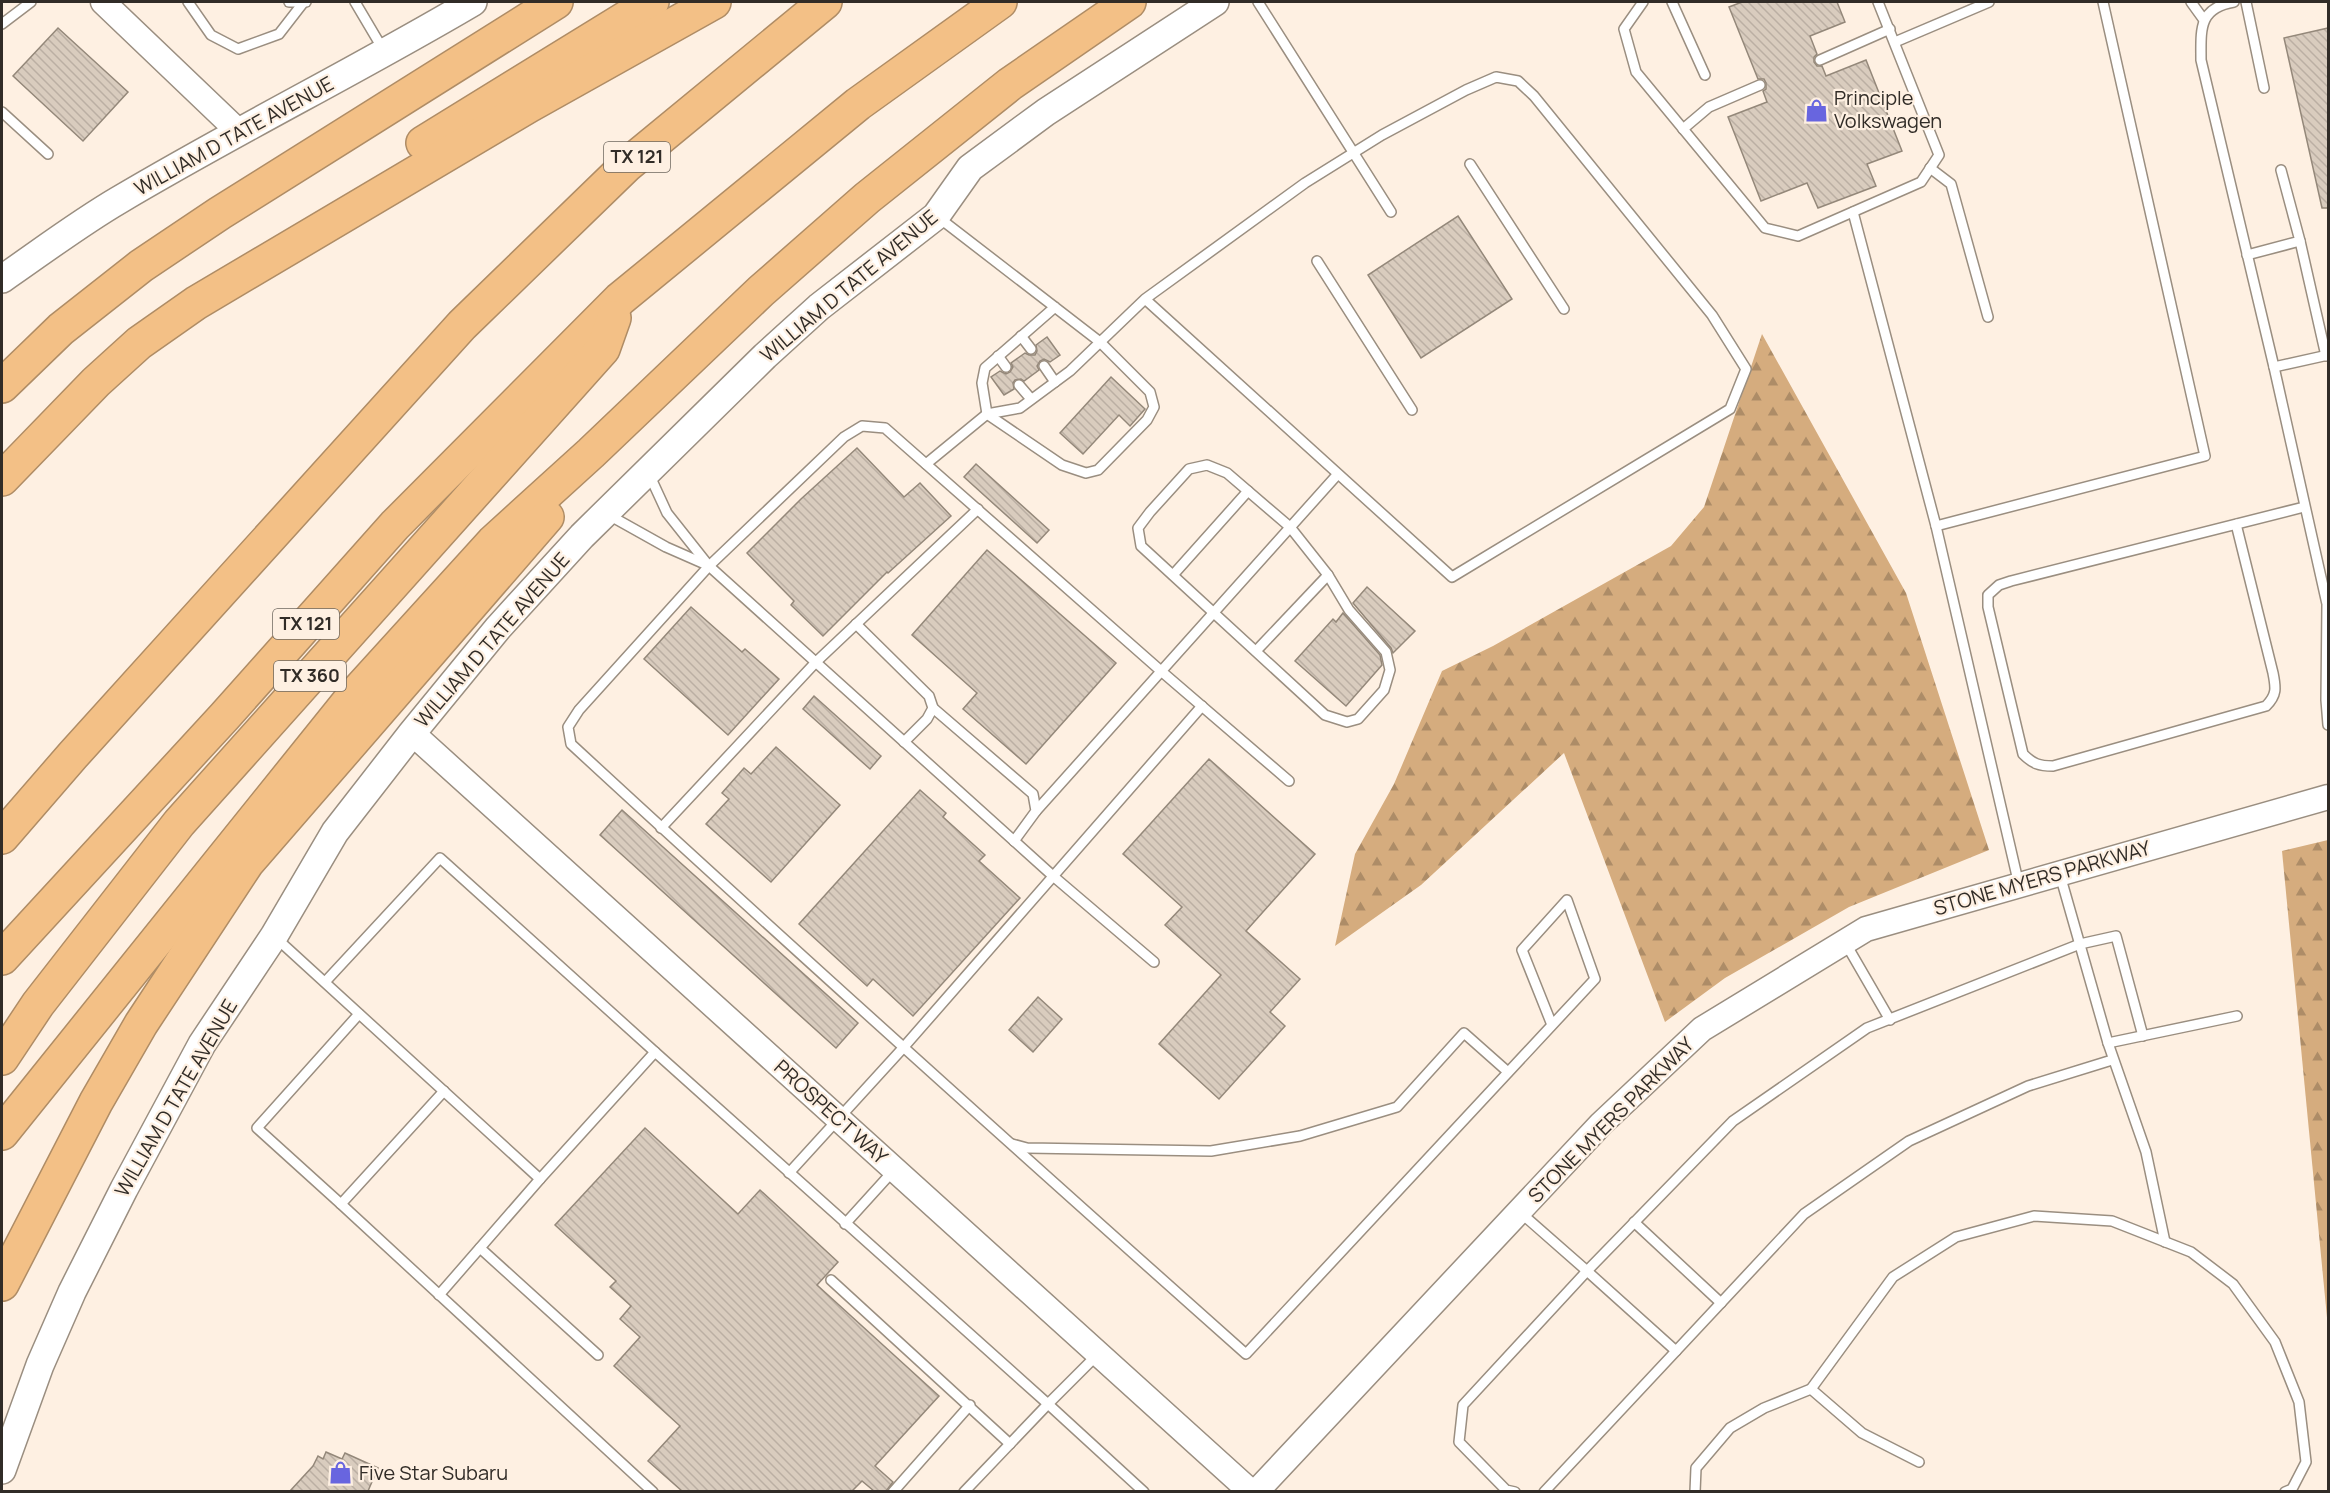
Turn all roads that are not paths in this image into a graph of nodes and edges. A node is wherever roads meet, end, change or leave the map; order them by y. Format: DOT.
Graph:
graph roads {
  1 [pos="31,2"];
  2 [pos="103,2"];
  3 [pos="188,2"];
  4 [pos="289,2"];
  5 [pos="305,2"];
  6 [pos="355,2"];
  7 [pos="472,2"];
  8 [pos="556,2"];
  9 [pos="652,2"];
  10 [pos="714,2"];
  11 [pos="825,2"];
  12 [pos="1000,2"];
  13 [pos="1129,2"];
  14 [pos="1215,2"];
  15 [pos="1258,2"];
  16 [pos="1643,2"];
  17 [pos="1672,2"];
  18 [pos="1878,2"];
  19 [pos="1989,2"];
  20 [pos="2103,2"];
  21 [pos="2191,2"];
  22 [pos="2234,2"];
  23 [pos="2246,2"];
  24 [pos="2204,20"];
  25 [pos="2,24"];
  26 [pos="1890,29"];
  27 [pos="1895,42"];
  28 [pos="386,53"];
  29 [pos="1820,60"];
  30 [pos="1705,75"];
  31 [pos="1760,85"];
  32 [pos="2264,88"];
  33 [pos="2,112"];
  34 [pos="1683,129"];
  35 [pos="238,131"];
  36 [pos="1354,152"];
  37 [pos="48,154"];
  38 [pos="1470,164"];
  39 [pos="1930,168"];
  40 [pos="2281,170"];
  41 [pos="1391,212"];
  42 [pos="1853,212"];
  43 [pos="936,216"];
  44 [pos="2300,241"];
  45 [pos="2247,255"];
  46 [pos="1317,261"];
  47 [pos="2,279"];
  48 [pos="620,299"];
  49 [pos="1145,299"];
  50 [pos="196,303"];
  51 [pos="1055,307"];
  52 [pos="1564,309"];
  53 [pos="1988,317"];
  54 [pos="1022,336"];
  55 [pos="1100,342"];
  56 [pos="1031,349"];
  57 [pos="2327,355"];
  58 [pos="998,356"];
  59 [pos="1044,366"];
  60 [pos="1006,367"];
  61 [pos="2274,367"];
  62 [pos="1055,382"];
  63 [pos="1020,385"];
  64 [pos="2,386"];
  65 [pos="1031,399"];
  66 [pos="1412,410"];
  67 [pos="987,414"];
  68 [pos="591,453"];
  69 [pos="926,464"];
  70 [pos="647,470"];
  71 [pos="1337,475"];
  72 [pos="2,479"];
  73 [pos="1248,491"];
  74 [pos="2304,507"];
  75 [pos="978,509"];
  76 [pos="605,513"];
  77 [pos="2236,524"];
  78 [pos="1936,525"];
  79 [pos="1290,527"];
  80 [pos="709,566"];
  81 [pos="1173,575"];
  82 [pos="1328,575"];
  83 [pos="2326,587"];
  84 [pos="1213,613"];
  85 [pos="856,624"];
  86 [pos="1256,651"];
  87 [pos="816,662"];
  88 [pos="1161,671"];
  89 [pos="1202,706"];
  90 [pos="933,708"];
  91 [pos="2328,725"];
  92 [pos="412,733"];
  93 [pos="904,742"];
  94 [pos="73,755"];
  95 [pos="1289,781"];
  96 [pos="2328,797"];
  97 [pos="2,803"];
  98 [pos="1036,811"];
  99 [pos="661,828"];
  100 [pos="2,837"];
  101 [pos="1014,841"];
  102 [pos="2060,873"];
  103 [pos="1053,876"];
  104 [pos="2019,885"];
  105 [pos="274,936"];
  106 [pos="1844,942"];
  107 [pos="2080,944"];
  108 [pos="2,958"];
  109 [pos="1154,962"];
  110 [pos="325,982"];
  111 [pos="359,1014"];
  112 [pos="2237,1016"];
  113 [pos="1890,1020"];
  114 [pos="1552,1025"];
  115 [pos="2143,1036"];
  116 [pos="2108,1043"];
  117 [pos="903,1048"];
  118 [pos="655,1052"];
  119 [pos="2,1058"];
  120 [pos="2112,1060"];
  121 [pos="1508,1072"];
  122 [pos="444,1091"];
  123 [pos="839,1118"];
  124 [pos="2,1132"];
  125 [pos="1010,1144"];
  126 [pos="894,1169"];
  127 [pos="789,1173"];
  128 [pos="540,1179"];
  129 [pos="341,1204"];
  130 [pos="1519,1211"];
  131 [pos="1634,1222"];
  132 [pos="845,1224"];
  133 [pos="2165,1242"];
  134 [pos="480,1248"];
  135 [pos="1587,1271"];
  136 [pos="831,1280"];
  137 [pos="2,1284"];
  138 [pos="439,1295"];
  139 [pos="1721,1302"];
  140 [pos="1676,1351"];
  141 [pos="1099,1353"];
  142 [pos="598,1355"];
  143 [pos="1810,1389"];
  144 [pos="1048,1404"];
  145 [pos="970,1405"];
  146 [pos="1010,1444"];
  147 [pos="1919,1462"];
  148 [pos="2,1470"];
  149 [pos="653,1491"];
  150 [pos="893,1491"];
  151 [pos="964,1491"];
  152 [pos="1144,1491"];
  153 [pos="1251,1491"];
  154 [pos="1256,1491"];
  155 [pos="1515,1491"];
  156 [pos="1544,1491"];
  157 [pos="1695,1491"];
  158 [pos="2285,1491"];
  1 -- 25 [label="lane"];
  2 -- 35 [label="street"];
  3 -- 5 [label="lane"];
  4 -- 5 [label="lane"];
  6 -- 28 [label="lane"];
  7 -- 28 [label="main road, WILLIAM D TATE AVENUE"];
  8 -- 64 [label="highway"];
  9 -- 50 [label="highway"];
  10 -- 50 [label="highway"];
  11 -- 94 [label="highway, TX 121"];
  12 -- 48 [label="highway, TX 121"];
  13 -- 68 [label="highway"];
  14 -- 43 [label="main road, WILLIAM D TATE AVENUE"];
  15 -- 36 [label="lane"];
  16 -- 34 [label="lane"];
  17 -- 30 [label="lane"];
  18 -- 26 [label="lane"];
  19 -- 27 [label="lane"];
  20 -- 78 [label="lane"];
  21 -- 24 [label="lane"];
  22 -- 24 [label="lane"];
  23 -- 32 [label="lane"];
  24 -- 45 [label="lane"];
  26 -- 27 [label="lane"];
  26 -- 29 [label="lane"];
  27 -- 39 [label="lane"];
  28 -- 35 [label="main road, WILLIAM D TATE AVENUE"];
  31 -- 34 [label="lane"];
  33 -- 37 [label="lane"];
  34 -- 42 [label="lane"];
  35 -- 47 [label="main road, WILLIAM D TATE AVENUE"];
  36 -- 41 [label="lane"];
  36 -- 49 [label="lane"];
  36 -- 71 [label="lane"];
  38 -- 52 [label="lane"];
  39 -- 42 [label="lane"];
  39 -- 53 [label="lane"];
  40 -- 44 [label="lane"];
  42 -- 78 [label="lane"];
  43 -- 51 [label="lane"];
  43 -- 70 [label="main road, WILLIAM D TATE AVENUE"];
  44 -- 45 [label="lane"];
  44 -- 57 [label="lane"];
  45 -- 61 [label="lane"];
  46 -- 66 [label="lane"];
  48 -- 108 [label="highway, TX 121"];
  48 -- 119 [label="highway, TX 360"];
  49 -- 55 [label="lane"];
  49 -- 71 [label="lane"];
  50 -- 72 [label="highway"];
  51 -- 54 [label="lane"];
  51 -- 55 [label="lane"];
  54 -- 56 [label="lane"];
  54 -- 58 [label="lane"];
  55 -- 62 [label="lane"];
  55 -- 67 [label="lane"];
  57 -- 61 [label="lane"];
  58 -- 60 [label="lane"];
  58 -- 67 [label="lane"];
  59 -- 62 [label="lane"];
  61 -- 74 [label="lane"];
  62 -- 65 [label="lane"];
  63 -- 65 [label="lane"];
  65 -- 67 [label="lane"];
  67 -- 69 [label="lane"];
  68 -- 124 [label="highway"];
  68 -- 137 [label="highway"];
  69 -- 75 [label="lane"];
  69 -- 80 [label="lane"];
  70 -- 76 [label="main road, WILLIAM D TATE AVENUE"];
  70 -- 80 [label="lane"];
  71 -- 79 [label="lane"];
  73 -- 79 [label="lane"];
  73 -- 81 [label="lane"];
  73 -- 81 [label="lane"];
  74 -- 77 [label="lane"];
  74 -- 83 [label="lane"];
  75 -- 85 [label="lane"];
  75 -- 88 [label="lane"];
  76 -- 80 [label="lane"];
  76 -- 92 [label="main road, WILLIAM D TATE AVENUE"];
  77 -- 77 [label="lane"];
  78 -- 104 [label="lane"];
  79 -- 82 [label="lane"];
  79 -- 84 [label="lane"];
  80 -- 87 [label="lane"];
  80 -- 99 [label="lane"];
  81 -- 84 [label="lane"];
  82 -- 86 [label="lane"];
  82 -- 86 [label="lane"];
  83 -- 91 [label="lane"];
  84 -- 86 [label="lane"];
  84 -- 88 [label="lane"];
  85 -- 87 [label="lane"];
  85 -- 90 [label="lane"];
  87 -- 93 [label="lane"];
  87 -- 99 [label="lane"];
  88 -- 89 [label="lane"];
  88 -- 98 [label="lane"];
  89 -- 95 [label="lane"];
  89 -- 103 [label="lane"];
  90 -- 93 [label="lane"];
  90 -- 98 [label="lane"];
  92 -- 105 [label="main road, WILLIAM D TATE AVENUE"];
  92 -- 123 [label="street, PROSPECT WAY"];
  93 -- 101 [label="lane"];
  94 -- 97 [label="highway"];
  94 -- 100 [label="highway, TX 121"];
  96 -- 102 [label="street, STONE MYERS PARKWAY"];
  98 -- 101 [label="lane"];
  99 -- 117 [label="lane"];
  101 -- 103 [label="lane"];
  102 -- 104 [label="street, STONE MYERS PARKWAY"];
  102 -- 107 [label="lane"];
  103 -- 109 [label="lane"];
  103 -- 117 [label="lane"];
  104 -- 106 [label="street, STONE MYERS PARKWAY"];
  105 -- 110 [label="lane"];
  105 -- 148 [label="main road, WILLIAM D TATE AVENUE"];
  106 -- 113 [label="lane"];
  106 -- 130 [label="street, STONE MYERS PARKWAY"];
  107 -- 113 [label="lane"];
  107 -- 115 [label="lane"];
  107 -- 116 [label="lane"];
  110 -- 111 [label="lane"];
  110 -- 118 [label="lane"];
  111 -- 122 [label="lane"];
  111 -- 129 [label="lane"];
  112 -- 115 [label="lane"];
  113 -- 131 [label="lane"];
  114 -- 114 [label="lane"];
  114 -- 121 [label="lane"];
  115 -- 116 [label="lane"];
  116 -- 120 [label="lane"];
  117 -- 123 [label="lane"];
  117 -- 125 [label="lane"];
  118 -- 127 [label="lane"];
  118 -- 128 [label="lane"];
  120 -- 133 [label="lane"];
  120 -- 139 [label="lane"];
  121 -- 125 [label="lane"];
  121 -- 125 [label="lane"];
  122 -- 128 [label="lane"];
  122 -- 129 [label="lane"];
  123 -- 126 [label="street, PROSPECT WAY"];
  123 -- 127 [label="lane"];
  126 -- 132 [label="lane"];
  126 -- 141 [label="street, PROSPECT WAY"];
  127 -- 132 [label="lane"];
  128 -- 134 [label="lane"];
  129 -- 138 [label="lane"];
  130 -- 135 [label="lane"];
  130 -- 154 [label="street, STONE MYERS PARKWAY"];
  131 -- 135 [label="lane"];
  131 -- 139 [label="lane"];
  132 -- 144 [label="lane"];
  133 -- 143 [label="lane"];
  133 -- 158 [label="lane"];
  134 -- 138 [label="lane"];
  134 -- 142 [label="lane"];
  135 -- 140 [label="lane"];
  135 -- 155 [label="lane"];
  136 -- 145 [label="lane"];
  138 -- 149 [label="lane"];
  139 -- 140 [label="lane"];
  140 -- 156 [label="lane"];
  141 -- 144 [label="lane"];
  141 -- 153 [label="street, PROSPECT WAY"];
  143 -- 147 [label="lane"];
  143 -- 157 [label="lane"];
  144 -- 146 [label="lane"];
  144 -- 152 [label="lane"];
  145 -- 146 [label="lane"];
  145 -- 150 [label="lane"];
  146 -- 151 [label="lane"];
}
